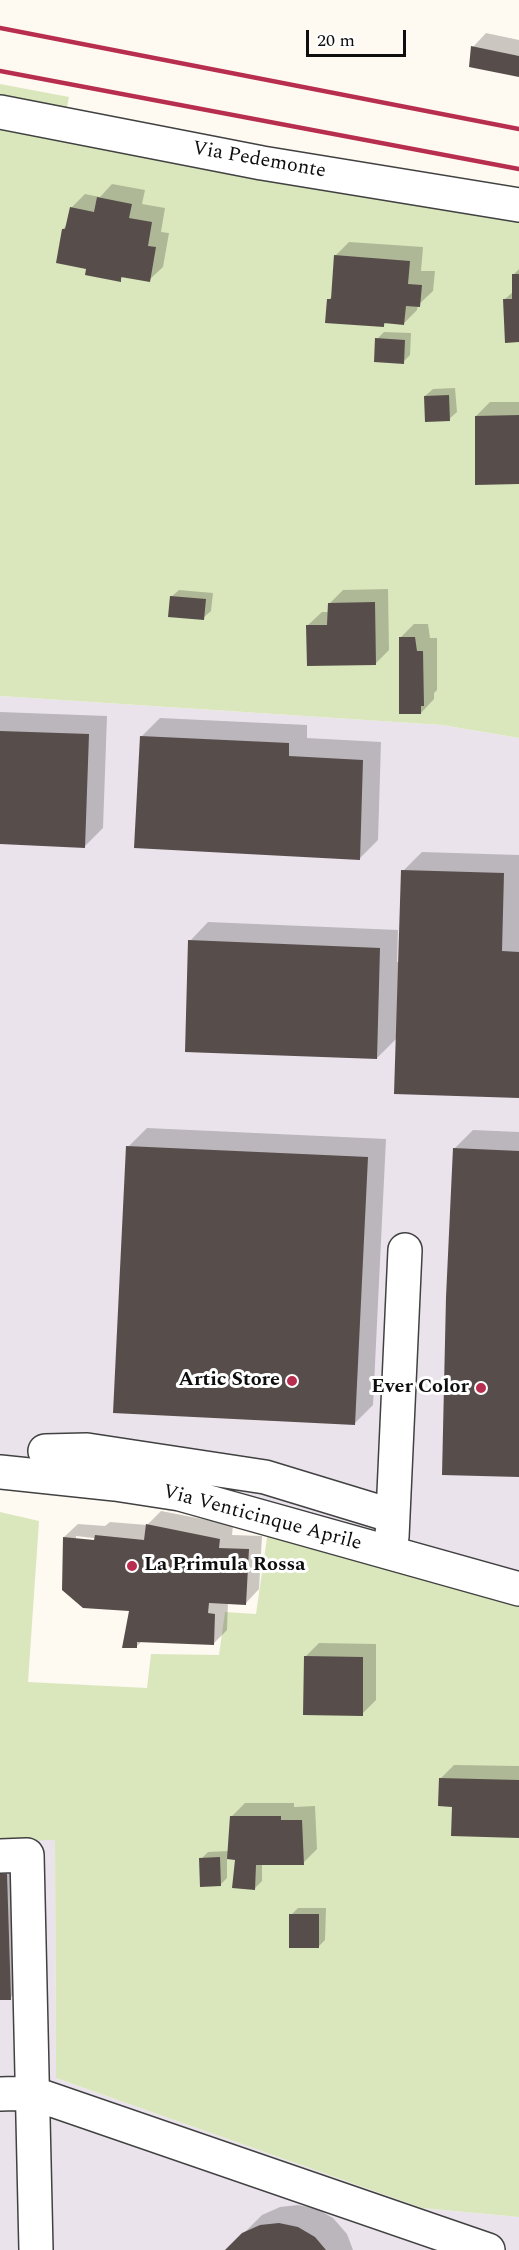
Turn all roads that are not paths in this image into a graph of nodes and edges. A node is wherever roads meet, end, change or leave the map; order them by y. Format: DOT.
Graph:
graph roads {
  1 [pos="0,112"];
  2 [pos="519,205"];
  3 [pos="405,1250"];
  4 [pos="45,1451"];
  5 [pos="0,1472"];
  6 [pos="393,1516"];
  7 [pos="392,1554"];
  8 [pos="519,1589"];
  9 [pos="0,1856"];
  10 [pos="16,2093"];
  11 [pos="36,2250"];
  12 [pos="488,2250"];
  1 -- 2 [label="street, Via Pedemonte"];
  3 -- 6 [label="street"];
  4 -- 6 [label="street"];
  5 -- 7 [label="street, Via Venticinque Aprile"];
  6 -- 7 [label="street"];
  7 -- 8 [label="street, Via Venticinque Aprile"];
  9 -- 10 [label="street"];
  10 -- 11 [label="street"];
  10 -- 12 [label="street"];
}
